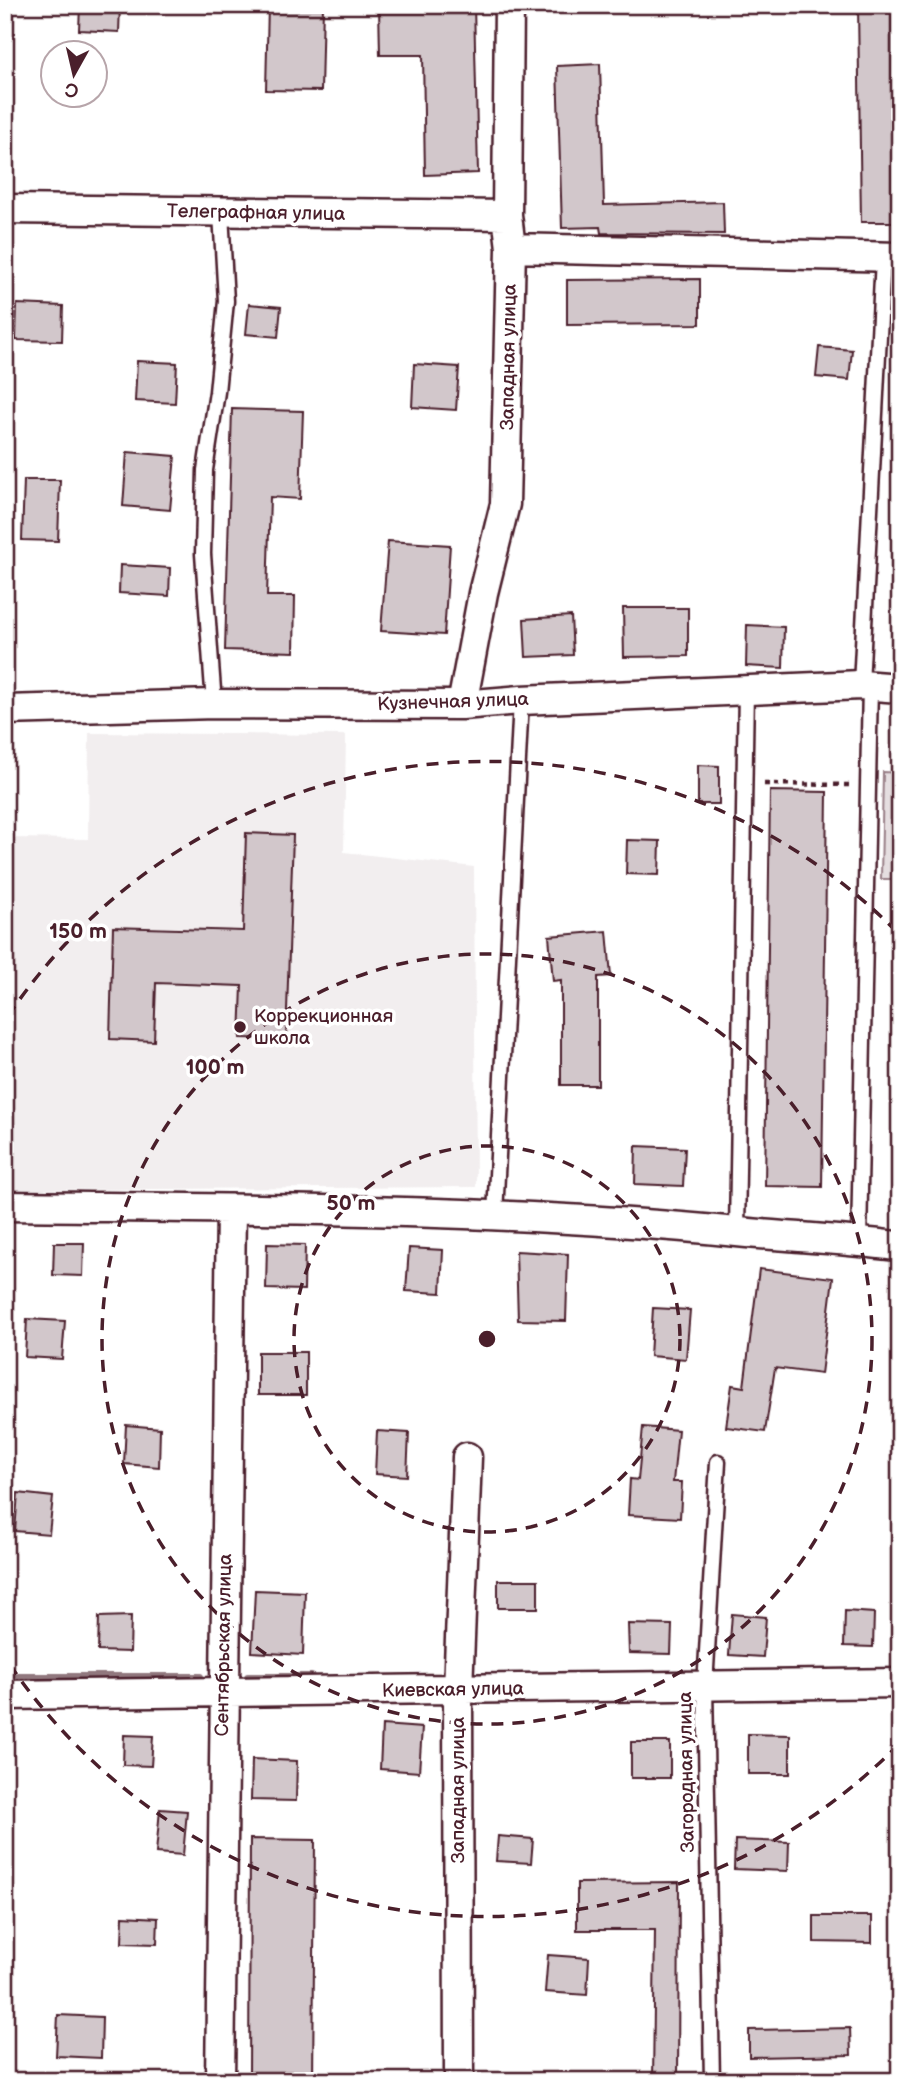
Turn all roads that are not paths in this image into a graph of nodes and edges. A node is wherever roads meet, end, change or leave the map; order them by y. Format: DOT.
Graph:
graph roads {
  1 [pos="509,5"];
  2 [pos="5,209"];
  3 [pos="221,213"];
  4 [pos="507,215"];
  5 [pos="511,248"];
  6 [pos="891,258"];
  7 [pos="865,685"];
  8 [pos="900,688"];
  9 [pos="746,690"];
  10 [pos="521,699"];
  11 [pos="214,704"];
  12 [pos="462,705"];
  13 [pos="5,710"];
  14 [pos="5,1206"];
  15 [pos="231,1209"];
  16 [pos="495,1215"];
  17 [pos="737,1232"];
  18 [pos="859,1241"];
  19 [pos="896,1246"];
  20 [pos="467,1457"];
  21 [pos="718,1462"];
  22 [pos="900,1683"];
  23 [pos="705,1686"];
  24 [pos="458,1690"];
  25 [pos="223,1694"];
  26 [pos="5,1695"];
  27 [pos="220,2081"];
  28 [pos="459,2081"];
  29 [pos="712,2081"];
  1 -- 4 [label="street, Западная улица"];
  2 -- 3 [label="street, Телеграфная улица"];
  3 -- 4 [label="street, Телеграфная улица"];
  3 -- 11 [label="lane"];
  4 -- 5 [label="street, Западная улица"];
  5 -- 6 [label="street"];
  5 -- 12 [label="street, Западная улица"];
  6 -- 7 [label="lane"];
  7 -- 8 [label="street, Кузнечная улица"];
  7 -- 9 [label="street, Кузнечная улица"];
  7 -- 18 [label="lane"];
  9 -- 10 [label="street, Кузнечная улица"];
  9 -- 17 [label="lane"];
  10 -- 12 [label="street, Кузнечная улица"];
  10 -- 16 [label="lane"];
  11 -- 12 [label="street, Кузнечная улица"];
  11 -- 13 [label="street, Кузнечная улица"];
  14 -- 15 [label="street"];
  15 -- 16 [label="street"];
  15 -- 25 [label="street, Сентябрьская улица"];
  16 -- 17 [label="street"];
  17 -- 18 [label="street"];
  18 -- 19 [label="street"];
  20 -- 24 [label="street, Западная улица"];
  21 -- 23 [label="lane, Загородная улица"];
  22 -- 23 [label="street, Киевская улица"];
  23 -- 24 [label="street, Киевская улица"];
  23 -- 29 [label="lane, Загородная улица"];
  24 -- 25 [label="street, Киевская улица"];
  24 -- 28 [label="street, Западная улица"];
  25 -- 26 [label="street, Киевская улица"];
  25 -- 27 [label="street, Сентябрьская улица"];
}
